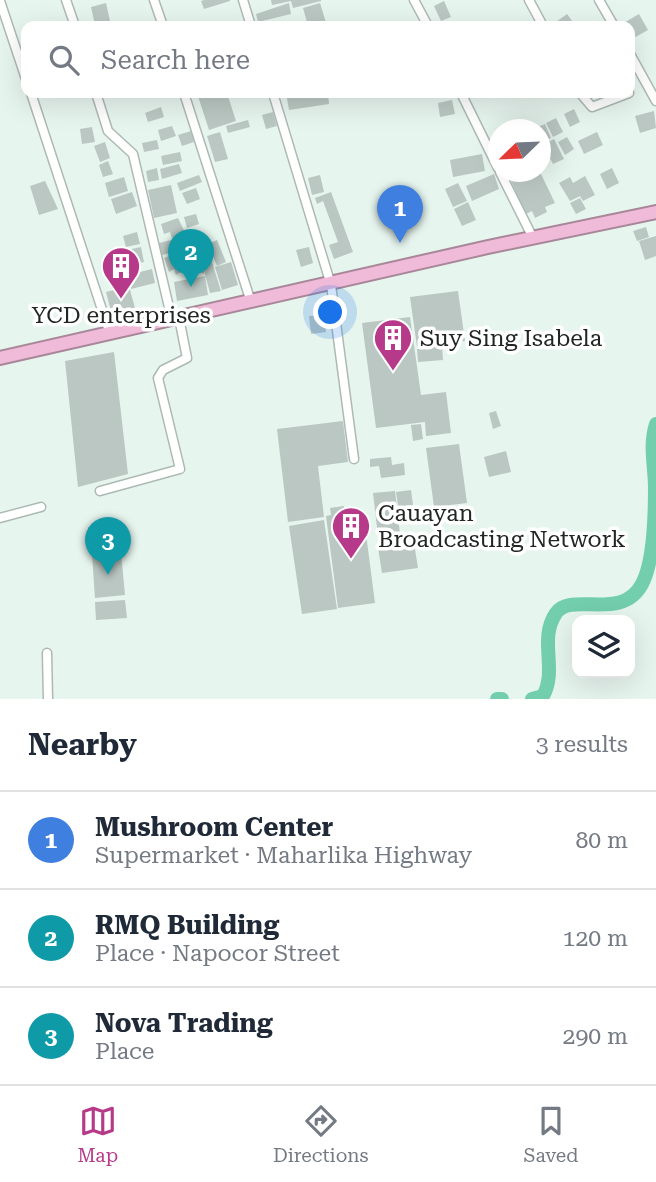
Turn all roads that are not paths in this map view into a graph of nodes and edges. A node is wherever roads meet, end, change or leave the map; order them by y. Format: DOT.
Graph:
graph roads {
  1 [pos="66,0"];
  2 [pos="154,0"];
  3 [pos="243,0"];
  4 [pos="414,0"];
  5 [pos="529,0"];
  6 [pos="599,0"];
  7 [pos="0,1"];
  8 [pos="73,21"];
  9 [pos="161,21"];
  10 [pos="249,21"];
  11 [pos="425,21"];
  12 [pos="540,21"];
  13 [pos="611,21"];
  14 [pos="635,63"];
  15 [pos="21,64"];
  16 [pos="647,85"];
  17 [pos="635,90"];
  18 [pos="33,98"];
  19 [pos="98,98"];
  20 [pos="186,98"];
  21 [pos="275,98"];
  22 [pos="463,98"];
  23 [pos="584,98"];
  24 [pos="616,98"];
  25 [pos="656,101"];
  26 [pos="488,148"];
  27 [pos="505,182"];
  28 [pos="656,212"];
  29 [pos="533,238"];
  30 [pos="331,285"];
  31 [pos="251,302"];
  32 [pos="176,319"];
  33 [pos="110,334"];
  34 [pos="0,358"];
  35 [pos="354,459"];
  36 [pos="100,491"];
  37 [pos="41,507"];
  38 [pos="0,518"];
  39 [pos="47,653"];
  40 [pos="48,699"];
  1 -- 8 [label="street"];
  2 -- 9 [label="street"];
  3 -- 10 [label="street"];
  4 -- 11 [label="street"];
  5 -- 12 [label="street"];
  6 -- 13 [label="street"];
  7 -- 15 [label="street"];
  14 -- 16 [label="street"];
  16 -- 17 [label="street"];
  16 -- 25 [label="street"];
  18 -- 33 [label="street"];
  19 -- 32 [label="street"];
  20 -- 31 [label="street"];
  21 -- 30 [label="street"];
  22 -- 26 [label="street"];
  23 -- 24 [label="street"];
  27 -- 29 [label="street"];
  28 -- 29 [label="highway"];
  29 -- 30 [label="highway"];
  30 -- 31 [label="highway"];
  30 -- 35 [label="street"];
  31 -- 32 [label="highway"];
  32 -- 33 [label="highway"];
  32 -- 36 [label="street"];
  33 -- 34 [label="highway"];
  37 -- 38 [label="street"];
  39 -- 40 [label="street"];
}
